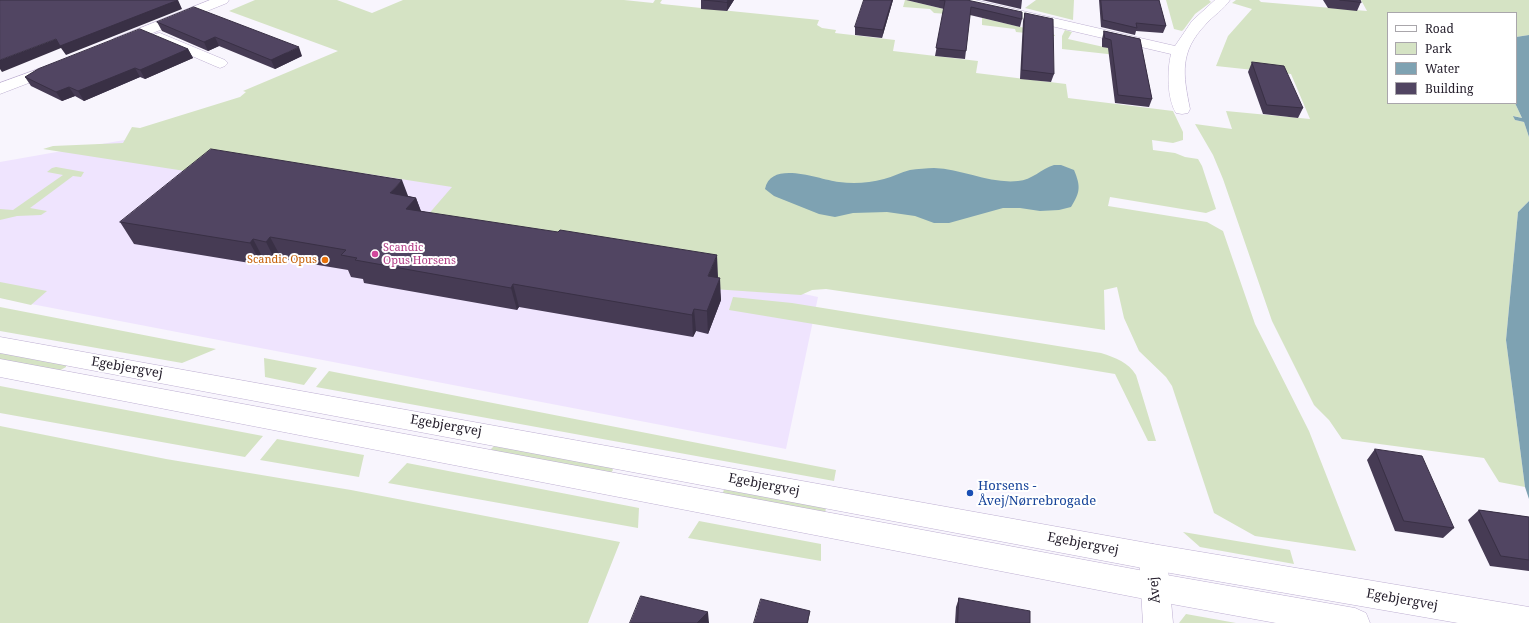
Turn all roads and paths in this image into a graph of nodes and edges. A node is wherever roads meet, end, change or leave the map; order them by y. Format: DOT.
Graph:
graph roads {
  1 [pos="222,0"];
  2 [pos="957,0"];
  3 [pos="1223,0"];
  4 [pos="146,31"];
  5 [pos="104,48"];
  6 [pos="1178,51"];
  7 [pos="69,62"];
  8 [pos="220,63"];
  9 [pos="0,89"];
  10 [pos="1182,109"];
  11 [pos="0,345"];
  12 [pos="0,368"];
  13 [pos="1153,557"];
  14 [pos="1155,587"];
  15 [pos="1529,621"];
  16 [pos="1158,623"];
  17 [pos="1355,623"];
  1 -- 4 [label="street"];
  2 -- 6 [label="street"];
  3 -- 6 [label="street"];
  4 -- 5 [label="street"];
  4 -- 8 [label="street"];
  6 -- 10 [label="street"];
  7 -- 9 [label="street"];
  11 -- 13 [label="street, Egebjergvej"];
  12 -- 14 [label="street, Egebjergvej"];
  13 -- 14 [label="street, Åvej"];
  13 -- 15 [label="street, Egebjergvej"];
  14 -- 16 [label="street, Åvej"];
  14 -- 17 [label="street, Egebjergvej"];
}
